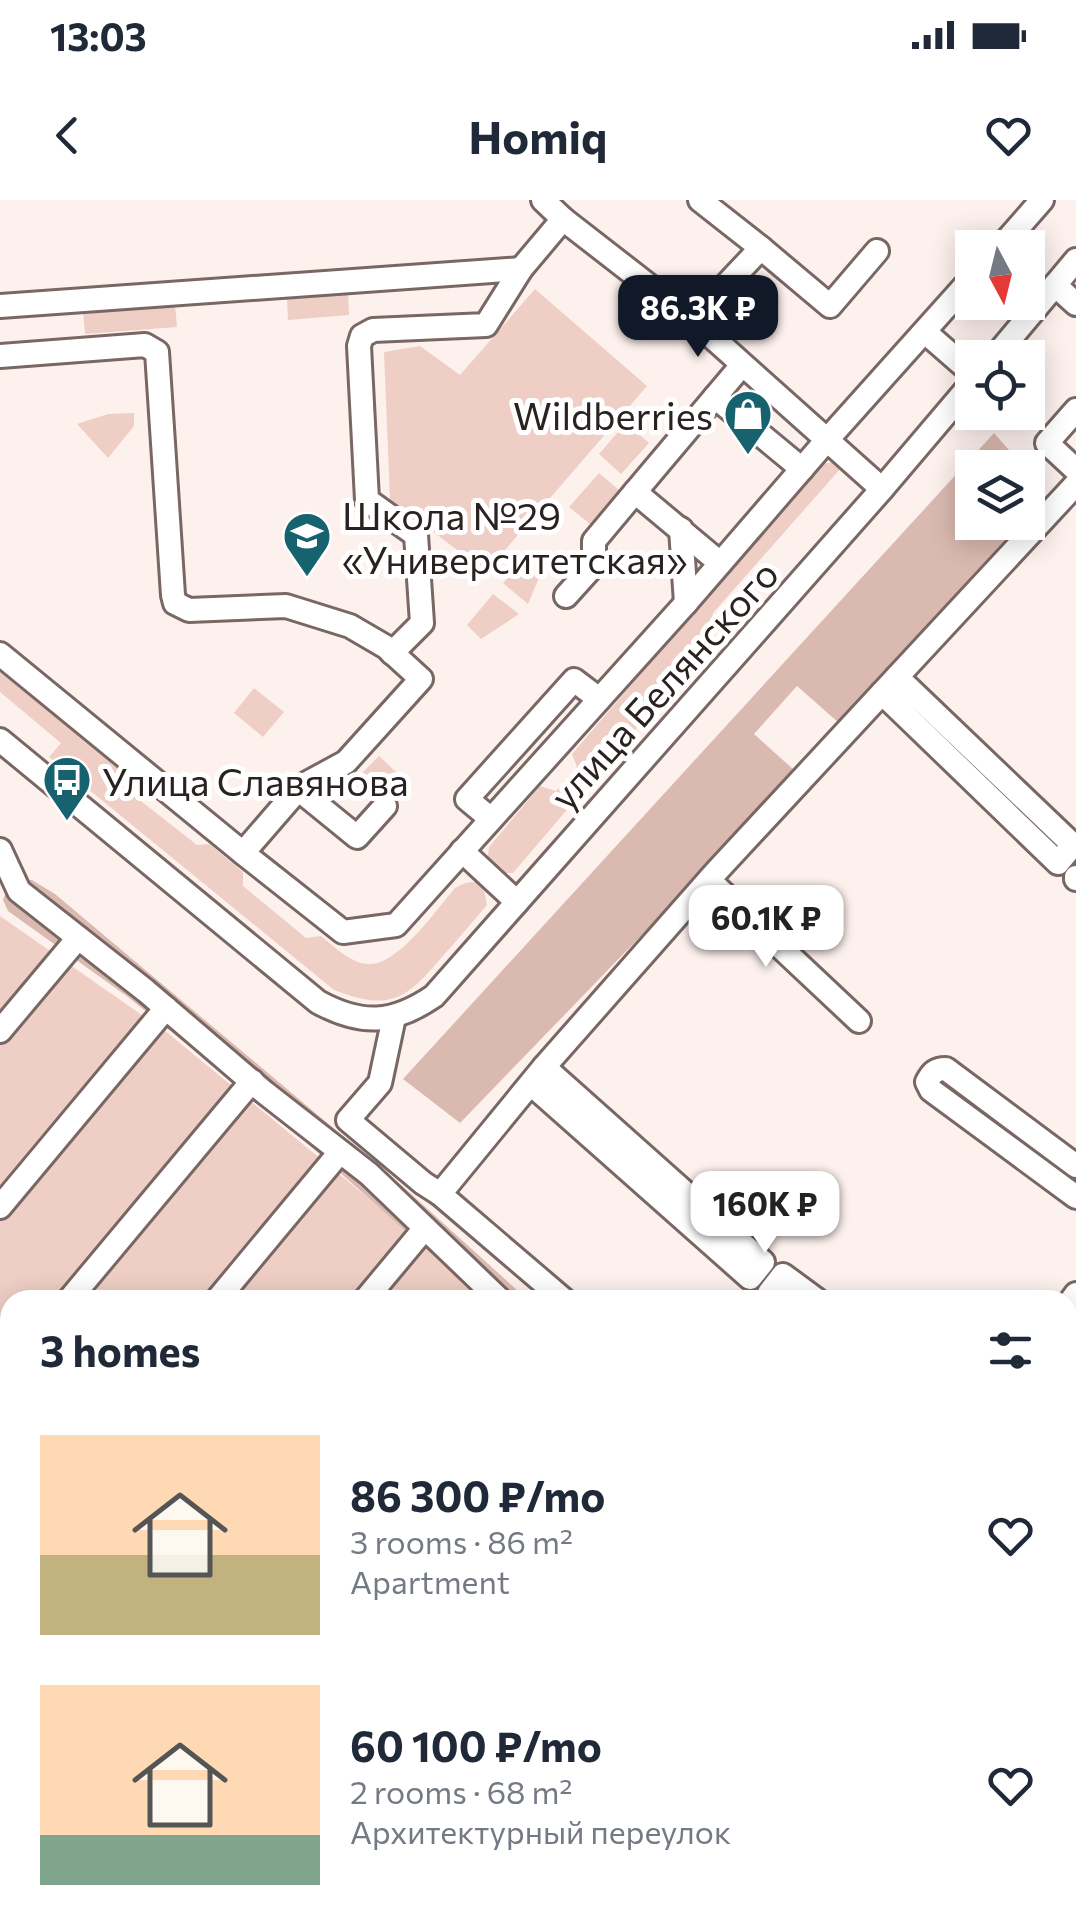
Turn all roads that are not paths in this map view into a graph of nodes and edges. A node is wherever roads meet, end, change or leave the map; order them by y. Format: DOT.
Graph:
graph roads {
  1 [pos="542,200"];
  2 [pos="700,200"];
  3 [pos="1042,200"];
  4 [pos="563,220"];
  5 [pos="1016,230"];
  6 [pos="761,248"];
  7 [pos="877,251"];
  8 [pos="1076,260"];
  9 [pos="522,269"];
  10 [pos="1055,285"];
  11 [pos="955,298"];
  12 [pos="1076,304"];
  13 [pos="0,306"];
  14 [pos="694,320"];
  15 [pos="925,332"];
  16 [pos="1009,340"];
  17 [pos="0,356"];
  18 [pos="955,358"];
  19 [pos="742,364"];
  20 [pos="715,397"];
  21 [pos="955,403"];
  22 [pos="1076,410"];
  23 [pos="826,441"];
  24 [pos="802,469"];
  25 [pos="1076,470"];
  26 [pos="1076,484"];
  27 [pos="882,489"];
  28 [pos="635,492"];
  29 [pos="681,530"];
  30 [pos="720,564"];
  31 [pos="566,596"];
  32 [pos="686,603"];
  33 [pos="392,653"];
  34 [pos="0,654"];
  35 [pos="890,685"];
  36 [pos="0,740"];
  37 [pos="298,789"];
  38 [pos="385,806"];
  39 [pos="462,852"];
  40 [pos="243,853"];
  41 [pos="2,860"];
  42 [pos="708,880"];
  43 [pos="517,902"];
  44 [pos="78,938"];
  45 [pos="166,1008"];
  46 [pos="394,1017"];
  47 [pos="860,1021"];
  48 [pos="0,1031"];
  49 [pos="538,1076"];
  50 [pos="252,1082"];
  51 [pos="340,1152"];
  52 [pos="1076,1166"];
  53 [pos="440,1194"];
  54 [pos="1076,1197"];
  55 [pos="0,1207"];
  56 [pos="425,1228"];
  57 [pos="76,1290"];
  58 [pos="225,1290"];
  59 [pos="372,1290"];
  60 [pos="490,1290"];
  61 [pos="552,1290"];
  62 [pos="771,1290"];
  63 [pos="803,1290"];
  1 -- 4 [label="street"];
  2 -- 6 [label="street"];
  3 -- 5 [label="street"];
  4 -- 9 [label="street"];
  4 -- 14 [label="street"];
  6 -- 7 [label="street"];
  6 -- 14 [label="street"];
  8 -- 10 [label="street"];
  9 -- 13 [label="street"];
  9 -- 33 [label="street"];
  10 -- 12 [label="street"];
  10 -- 16 [label="street"];
  11 -- 15 [label="street"];
  14 -- 19 [label="street"];
  15 -- 18 [label="street"];
  15 -- 23 [label="street"];
  17 -- 33 [label="street"];
  19 -- 20 [label="street"];
  19 -- 23 [label="street"];
  20 -- 24 [label="street"];
  20 -- 28 [label="street"];
  21 -- 27 [label="street, улица Белянского"];
  22 -- 25 [label="street"];
  23 -- 24 [label="street"];
  23 -- 27 [label="street"];
  24 -- 30 [label="street"];
  26 -- 35 [label="street"];
  27 -- 43 [label="street, улица Белянского"];
  28 -- 29 [label="street"];
  28 -- 31 [label="street"];
  29 -- 30 [label="street"];
  29 -- 32 [label="street"];
  30 -- 32 [label="street"];
  32 -- 39 [label="street"];
  33 -- 37 [label="street"];
  34 -- 40 [label="street"];
  35 -- 35 [label="street"];
  35 -- 42 [label="street"];
  36 -- 46 [label="street"];
  37 -- 38 [label="street"];
  37 -- 40 [label="street"];
  39 -- 40 [label="street"];
  39 -- 43 [label="street"];
  41 -- 44 [label="street"];
  42 -- 47 [label="street"];
  42 -- 49 [label="street"];
  43 -- 46 [label="street, улица Белянского"];
  44 -- 45 [label="street"];
  44 -- 48 [label="street"];
  45 -- 50 [label="street"];
  45 -- 55 [label="street"];
  46 -- 53 [label="street"];
  49 -- 49 [label="street"];
  49 -- 53 [label="street"];
  50 -- 51 [label="street"];
  50 -- 57 [label="street"];
  51 -- 56 [label="street"];
  51 -- 58 [label="street"];
  52 -- 54 [label="street"];
  53 -- 61 [label="street"];
  56 -- 59 [label="street"];
  56 -- 60 [label="street"];
  62 -- 63 [label="street"];
}
